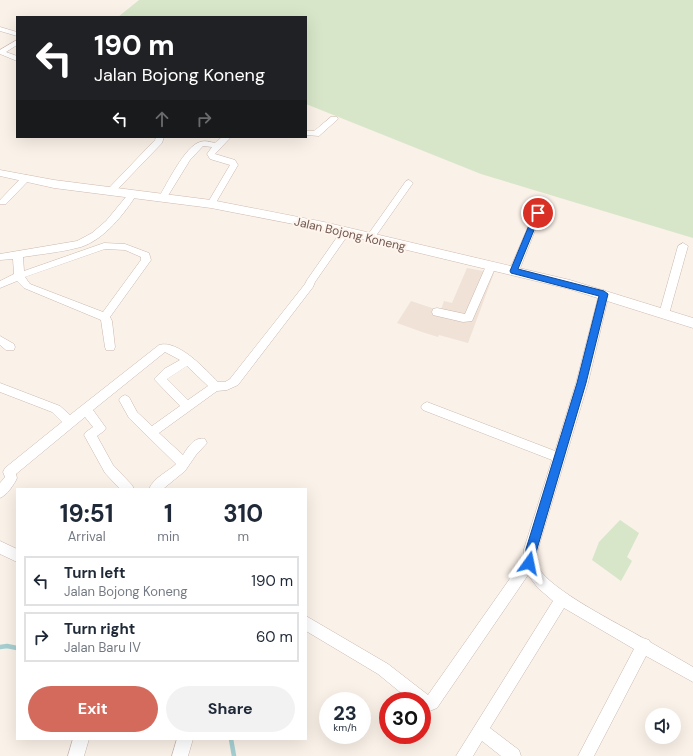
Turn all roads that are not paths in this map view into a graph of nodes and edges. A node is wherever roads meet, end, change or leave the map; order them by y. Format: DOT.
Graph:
graph roads {
  1 [pos="1,33"];
  2 [pos="16,34"];
  3 [pos="16,43"];
  4 [pos="0,52"];
  5 [pos="16,59"];
  6 [pos="334,119"];
  7 [pos="307,133"];
  8 [pos="160,138"];
  9 [pos="226,138"];
  10 [pos="217,146"];
  11 [pos="0,173"];
  12 [pos="26,178"];
  13 [pos="409,183"];
  14 [pos="110,192"];
  15 [pos="129,197"];
  16 [pos="160,197"];
  17 [pos="3,202"];
  18 [pos="211,204"];
  19 [pos="538,213"];
  20 [pos="345,232"];
  21 [pos="370,238"];
  22 [pos="683,246"];
  23 [pos="18,255"];
  24 [pos="0,256"];
  25 [pos="491,266"];
  26 [pos="514,271"];
  27 [pos="19,276"];
  28 [pos="0,285"];
  29 [pos="604,294"];
  30 [pos="437,312"];
  31 [pos="664,314"];
  32 [pos="104,317"];
  33 [pos="693,323"];
  34 [pos="0,340"];
  35 [pos="10,347"];
  36 [pos="110,347"];
  37 [pos="188,361"];
  38 [pos="0,387"];
  39 [pos="215,387"];
  40 [pos="125,400"];
  41 [pos="188,407"];
  42 [pos="427,407"];
  43 [pos="86,409"];
  44 [pos="70,422"];
  45 [pos="152,432"];
  46 [pos="201,443"];
  47 [pos="560,458"];
  48 [pos="183,462"];
  49 [pos="127,488"];
  50 [pos="156,488"];
  51 [pos="0,492"];
  52 [pos="0,547"];
  53 [pos="16,555"];
  54 [pos="529,563"];
  55 [pos="562,599"];
  56 [pos="307,625"];
  57 [pos="644,645"];
  58 [pos="693,675"];
  59 [pos="481,730"];
  60 [pos="81,740"];
  61 [pos="185,740"];
  62 [pos="76,756"];
  63 [pos="180,756"];
  64 [pos="464,756"];
  65 [pos="513,756"];
  66 [pos="586,756"];
  1 -- 2 [label="street"];
  3 -- 4 [label="street"];
  4 -- 5 [label="street"];
  6 -- 7 [label="street"];
  8 -- 14 [label="street"];
  9 -- 10 [label="street"];
  10 -- 16 [label="street"];
  10 -- 18 [label="street"];
  11 -- 12 [label="street, Jalan Bojong Koneng"];
  12 -- 14 [label="street, Jalan Bojong Koneng"];
  12 -- 17 [label="street"];
  13 -- 21 [label="street"];
  14 -- 15 [label="street, Jalan Bojong Koneng"];
  15 -- 16 [label="street, Jalan Bojong Koneng"];
  15 -- 23 [label="street"];
  16 -- 18 [label="street, Jalan Bojong Koneng"];
  18 -- 20 [label="street, Jalan Bojong Koneng"];
  19 -- 26 [label="street"];
  20 -- 21 [label="street, Jalan Bojong Koneng"];
  20 -- 39 [label="street"];
  21 -- 25 [label="street, Jalan Bojong Koneng"];
  22 -- 31 [label="street"];
  23 -- 24 [label="street"];
  23 -- 27 [label="street"];
  25 -- 26 [label="street, Jalan Bojong Koneng"];
  25 -- 30 [label="street"];
  26 -- 29 [label="street, Jalan Bojong Koneng"];
  27 -- 28 [label="street"];
  27 -- 32 [label="street"];
  27 -- 32 [label="street"];
  29 -- 31 [label="street, Jalan Bojong Koneng"];
  29 -- 47 [label="street"];
  31 -- 33 [label="street, Jalan Bojong Koneng"];
  32 -- 36 [label="street"];
  34 -- 35 [label="street"];
  37 -- 39 [label="street"];
  37 -- 41 [label="street"];
  37 -- 43 [label="street"];
  38 -- 44 [label="street"];
  39 -- 41 [label="street"];
  40 -- 45 [label="street"];
  41 -- 45 [label="street"];
  42 -- 47 [label="street"];
  43 -- 44 [label="street"];
  43 -- 49 [label="street"];
  44 -- 51 [label="street"];
  45 -- 48 [label="street"];
  46 -- 48 [label="street"];
  47 -- 54 [label="street"];
  48 -- 50 [label="street"];
  52 -- 53 [label="street"];
  54 -- 55 [label="street"];
  54 -- 56 [label="street"];
  55 -- 57 [label="street"];
  55 -- 59 [label="street"];
  57 -- 58 [label="street"];
  57 -- 66 [label="street"];
  59 -- 64 [label="street"];
  59 -- 65 [label="street"];
  60 -- 62 [label="street"];
  61 -- 63 [label="street"];
}
